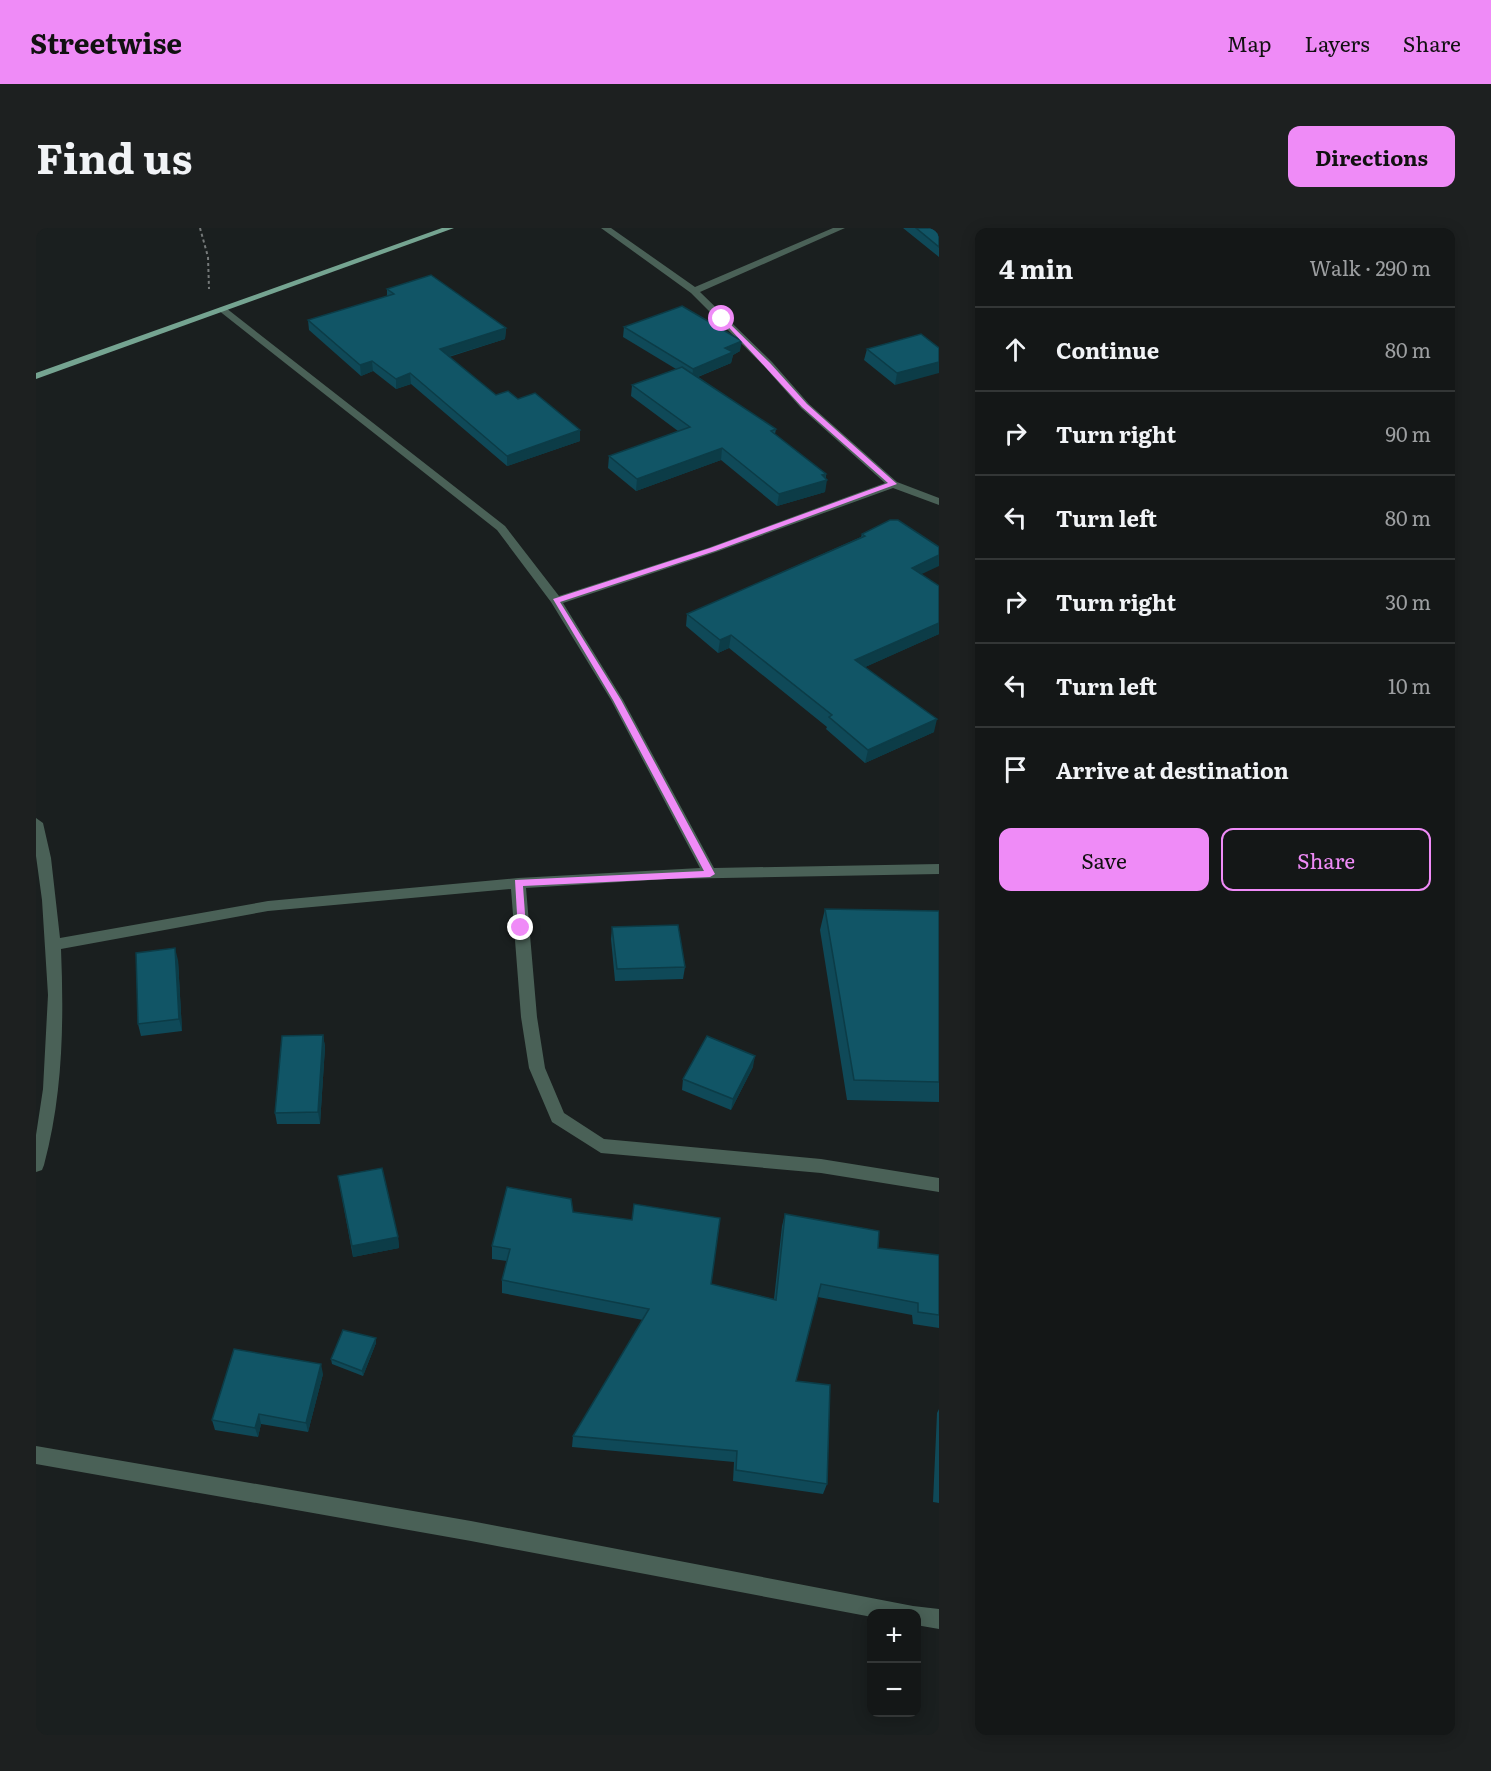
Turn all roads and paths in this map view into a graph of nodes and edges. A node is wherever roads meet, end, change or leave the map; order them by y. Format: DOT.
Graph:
graph roads {
  1 [pos="200,228"];
  2 [pos="450,228"];
  3 [pos="604,228"];
  4 [pos="841,228"];
  5 [pos="694,291"];
  6 [pos="223,310"];
  7 [pos="211,314"];
  8 [pos="36,376"];
  9 [pos="893,484"];
  10 [pos="939,502"];
  11 [pos="556,601"];
  12 [pos="36,823"];
  13 [pos="939,869"];
  14 [pos="710,874"];
  15 [pos="518,883"];
  16 [pos="53,945"];
  17 [pos="36,1165"];
  18 [pos="939,1185"];
  19 [pos="36,1455"];
  20 [pos="881,1609"];
  21 [pos="921,1616"];
  22 [pos="939,1619"];
  1 -- 7 [label="path"];
  2 -- 6 [label="main road"];
  3 -- 5 [label="street"];
  4 -- 5 [label="street"];
  5 -- 9 [label="street"];
  6 -- 7 [label="main road"];
  6 -- 11 [label="street"];
  7 -- 8 [label="main road"];
  9 -- 10 [label="street"];
  9 -- 11 [label="street"];
  11 -- 14 [label="street"];
  12 -- 16 [label="street"];
  13 -- 14 [label="street"];
  14 -- 15 [label="street"];
  15 -- 16 [label="street"];
  15 -- 18 [label="street"];
  16 -- 17 [label="street"];
  19 -- 20 [label="street"];
  21 -- 22 [label="street"];
}
